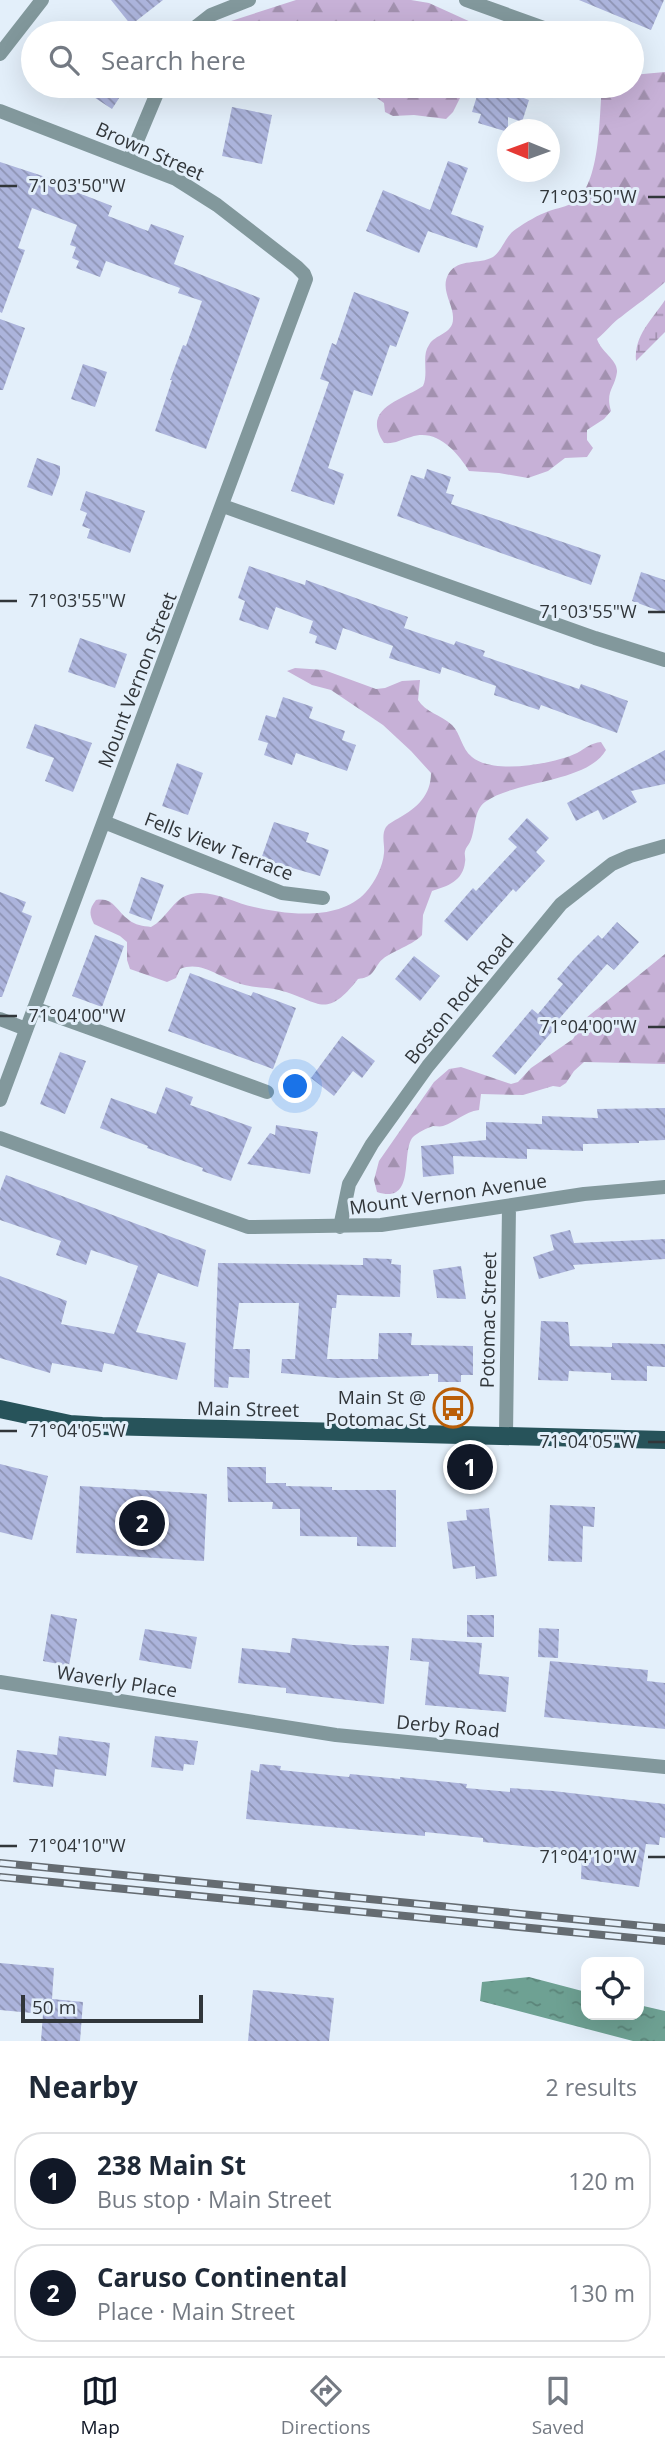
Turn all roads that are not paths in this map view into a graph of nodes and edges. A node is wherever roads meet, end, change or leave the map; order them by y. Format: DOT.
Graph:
graph roads {
  1 [pos="43,0"];
  2 [pos="250,0"];
  3 [pos="466,0"];
  4 [pos="26,21"];
  5 [pos="202,21"];
  6 [pos="525,21"];
  7 [pos="21,28"];
  8 [pos="0,54"];
  9 [pos="155,98"];
  10 [pos="0,111"];
  11 [pos="129,160"];
  12 [pos="304,274"];
  13 [pos="223,506"];
  14 [pos="665,660"];
  15 [pos="104,822"];
  16 [pos="665,846"];
  17 [pos="323,898"];
  18 [pos="34,1008"];
  19 [pos="0,1019"];
  20 [pos="26,1029"];
  21 [pos="267,1092"];
  22 [pos="0,1100"];
  23 [pos="0,1138"];
  24 [pos="665,1187"];
  25 [pos="509,1206"];
  26 [pos="340,1227"];
  27 [pos="0,1409"];
  28 [pos="506,1435"];
  29 [pos="665,1440"];
  30 [pos="0,1682"];
  31 [pos="228,1718"];
  32 [pos="665,1767"];
  1 -- 4 [label="street"];
  2 -- 5 [label="street"];
  3 -- 6 [label="street"];
  7 -- 8 [label="street"];
  9 -- 11 [label="street"];
  10 -- 11 [label="street, Brown Street"];
  11 -- 12 [label="street, Brown Street"];
  12 -- 13 [label="street, Mount Vernon Street"];
  13 -- 14 [label="street"];
  13 -- 15 [label="street, Mount Vernon Street"];
  15 -- 17 [label="street, Fells View Terrace"];
  15 -- 18 [label="street, Mount Vernon Street"];
  16 -- 26 [label="street, Boston Rock Road"];
  18 -- 20 [label="street, Mount Vernon Street"];
  18 -- 21 [label="street"];
  19 -- 20 [label="street"];
  20 -- 22 [label="street, Mount Vernon Street"];
  23 -- 26 [label="street, Mount Vernon Avenue"];
  24 -- 25 [label="street, Mount Vernon Avenue"];
  25 -- 26 [label="street, Mount Vernon Avenue"];
  25 -- 28 [label="street, Potomac Street"];
  27 -- 28 [label="main road, Main Street"];
  28 -- 29 [label="main road, Main Street"];
  30 -- 31 [label="street, Waverly Place"];
  31 -- 32 [label="street, Derby Road"];
}
